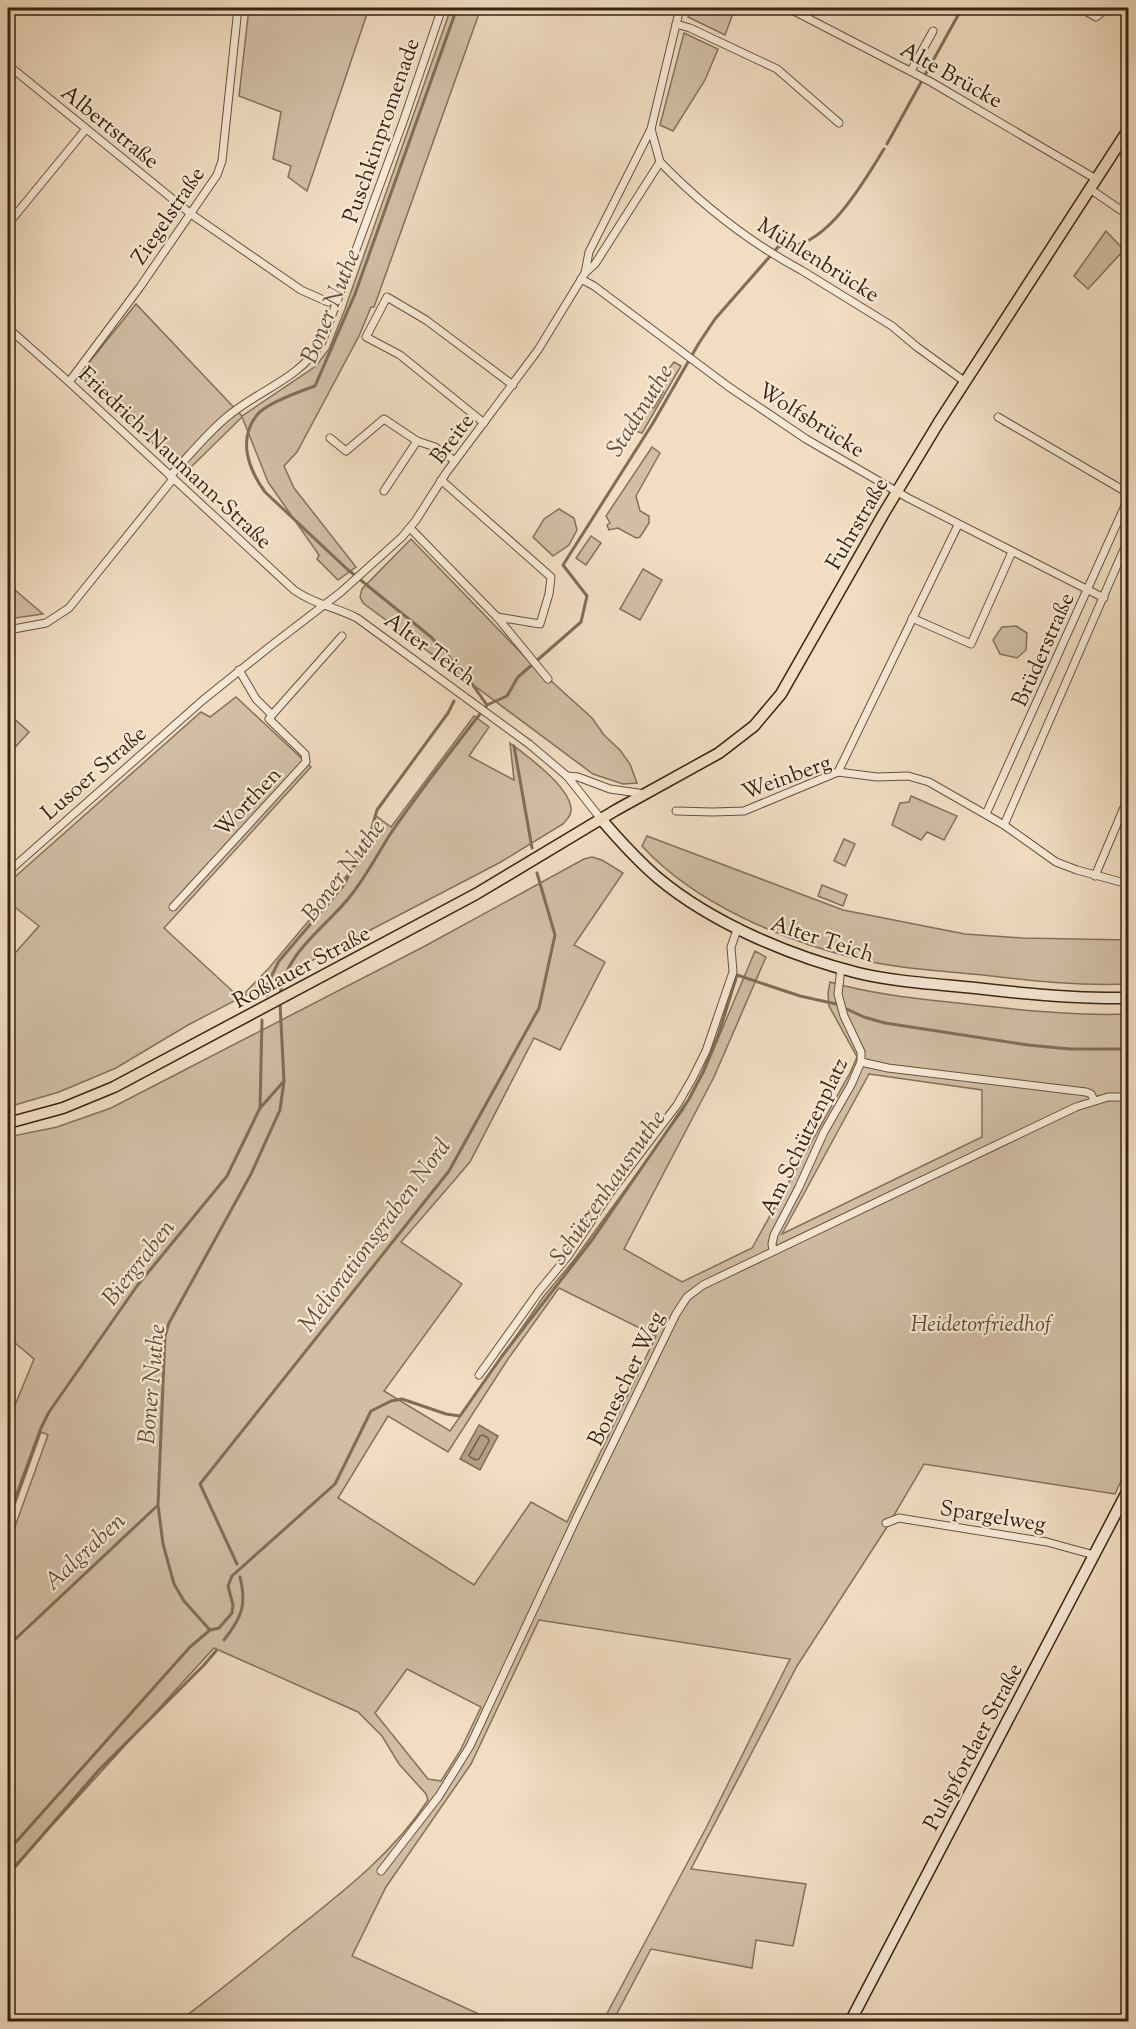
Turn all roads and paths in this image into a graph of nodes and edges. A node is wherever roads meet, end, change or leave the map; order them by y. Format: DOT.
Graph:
graph roads {
  1 [pos="238,8"];
  2 [pos="442,8"];
  3 [pos="680,8"];
  4 [pos="788,8"];
  5 [pos="1080,8"];
  6 [pos="1107,8"];
  7 [pos="676,24"];
  8 [pos="933,32"];
  9 [pos="8,65"];
  10 [pos="915,73"];
  11 [pos="839,123"];
  12 [pos="86,129"];
  13 [pos="651,129"];
  14 [pos="1128,130"];
  15 [pos="660,162"];
  16 [pos="1096,179"];
  17 [pos="1090,189"];
  18 [pos="191,214"];
  19 [pos="1128,215"];
  20 [pos="8,224"];
  21 [pos="583,276"];
  22 [pos="328,302"];
  23 [pos="8,328"];
  24 [pos="964,381"];
  25 [pos="69,382"];
  26 [pos="513,385"];
  27 [pos="998,417"];
  28 [pos="484,423"];
  29 [pos="330,438"];
  30 [pos="417,441"];
  31 [pos="455,461"];
  32 [pos="172,478"];
  33 [pos="441,480"];
  34 [pos="384,491"];
  35 [pos="897,492"];
  36 [pos="1128,493"];
  37 [pos="1128,498"];
  38 [pos="958,525"];
  39 [pos="410,528"];
  40 [pos="1128,540"];
  41 [pos="1012,552"];
  42 [pos="1088,591"];
  43 [pos="1104,598"];
  44 [pos="324,606"];
  45 [pos="497,618"];
  46 [pos="912,618"];
  47 [pos="8,630"];
  48 [pos="342,636"];
  49 [pos="239,670"];
  50 [pos="548,679"];
  51 [pos="271,717"];
  52 [pos="838,772"];
  53 [pos="567,777"];
  54 [pos="645,794"];
  55 [pos="1128,798"];
  56 [pos="676,811"];
  57 [pos="986,814"];
  58 [pos="602,819"];
  59 [pos="1004,825"];
  60 [pos="8,872"];
  61 [pos="1095,876"];
  62 [pos="1128,884"];
  63 [pos="173,907"];
  64 [pos="738,927"];
  65 [pos="841,968"];
  66 [pos="1128,998"];
  67 [pos="861,1062"];
  68 [pos="1128,1097"];
  69 [pos="1094,1100"];
  70 [pos="8,1123"];
  71 [pos="773,1251"];
  72 [pos="479,1375"];
  73 [pos="1128,1490"];
  74 [pos="886,1523"];
  75 [pos="1094,1555"];
  76 [pos="381,1871"];
  77 [pos="850,2022"];
  1 -- 18 [label="street, Ziegelstraße"];
  2 -- 32 [label="street, Puschkinpromenade"];
  3 -- 7 [label="street, Breite"];
  4 -- 10 [label="street, Alte Brücke"];
  5 -- 6 [label="street"];
  7 -- 11 [label="street"];
  7 -- 13 [label="street, Breite"];
  8 -- 10 [label="street"];
  9 -- 12 [label="street, Albertstraße"];
  10 -- 16 [label="street, Alte Brücke"];
  12 -- 18 [label="street, Albertstraße"];
  12 -- 20 [label="street"];
  13 -- 15 [label="street, Breite"];
  13 -- 21 [label="street, Breite"];
  14 -- 16 [label="main road, Fuhrstraße"];
  15 -- 21 [label="street, Breite"];
  15 -- 24 [label="street, Mühlenbrücke"];
  16 -- 17 [label="main road, Fuhrstraße"];
  17 -- 19 [label="street"];
  17 -- 24 [label="main road, Fuhrstraße"];
  18 -- 22 [label="street, Albertstraße"];
  18 -- 25 [label="street, Ziegelstraße"];
  21 -- 26 [label="street, Breite"];
  21 -- 35 [label="street, Wolfsbrücke"];
  23 -- 25 [label="street, Friedrich-Naumann-Straße"];
  24 -- 35 [label="main road, Fuhrstraße"];
  25 -- 32 [label="street, Friedrich-Naumann-Straße"];
  26 -- 28 [label="street, Breite"];
  26 -- 28 [label="street"];
  27 -- 36 [label="street"];
  28 -- 31 [label="street, Breite"];
  29 -- 30 [label="street"];
  30 -- 31 [label="street"];
  30 -- 34 [label="street"];
  31 -- 33 [label="street, Breite"];
  32 -- 44 [label="street, Friedrich-Naumann-Straße"];
  32 -- 47 [label="street, Puschkinpromenade"];
  33 -- 39 [label="street, Breite"];
  33 -- 45 [label="street"];
  35 -- 38 [label="street, Wolfsbrücke"];
  35 -- 54 [label="main road, Fuhrstraße"];
  37 -- 42 [label="street, Brüderstraße"];
  38 -- 41 [label="street, Wolfsbrücke"];
  38 -- 46 [label="street"];
  39 -- 44 [label="street, Breite"];
  39 -- 45 [label="street"];
  40 -- 43 [label="street, Brüderstraße"];
  41 -- 42 [label="street, Wolfsbrücke"];
  41 -- 46 [label="street"];
  42 -- 43 [label="street, Wolfsbrücke"];
  42 -- 57 [label="street, Brüderstraße"];
  43 -- 59 [label="street, Brüderstraße"];
  44 -- 49 [label="street, Breite"];
  44 -- 53 [label="street, Alter Teich"];
  45 -- 50 [label="street"];
  46 -- 52 [label="street"];
  48 -- 51 [label="street"];
  49 -- 51 [label="street"];
  49 -- 60 [label="street, Lusoer Straße"];
  51 -- 63 [label="street, Worthen"];
  52 -- 56 [label="street, Weinberg"];
  52 -- 57 [label="street, Weinberg"];
  53 -- 54 [label="street, Alter Teich"];
  53 -- 58 [label="street, Alter Teich"];
  54 -- 58 [label="main road, Fuhrstraße"];
  55 -- 61 [label="street"];
  57 -- 59 [label="street, Weinberg"];
  58 -- 64 [label="main road, Alter Teich"];
  58 -- 70 [label="main road, Roßlauer Straße"];
  59 -- 61 [label="street, Weinberg"];
  61 -- 62 [label="street, Weinberg"];
  64 -- 65 [label="main road, Alter Teich"];
  64 -- 72 [label="street"];
  65 -- 66 [label="main road, Alter Teich"];
  65 -- 67 [label="street, Am Schützenplatz"];
  67 -- 69 [label="street, Bonescher Weg"];
  67 -- 71 [label="street, Am Schützenplatz"];
  68 -- 69 [label="street, Bonescher Weg"];
  69 -- 71 [label="street, Bonescher Weg"];
  71 -- 76 [label="street, Bonescher Weg"];
  73 -- 75 [label="main road, Pulspfordaer Straße"];
  74 -- 75 [label="street, Spargelweg"];
  75 -- 77 [label="main road, Pulspfordaer Straße"];
}
